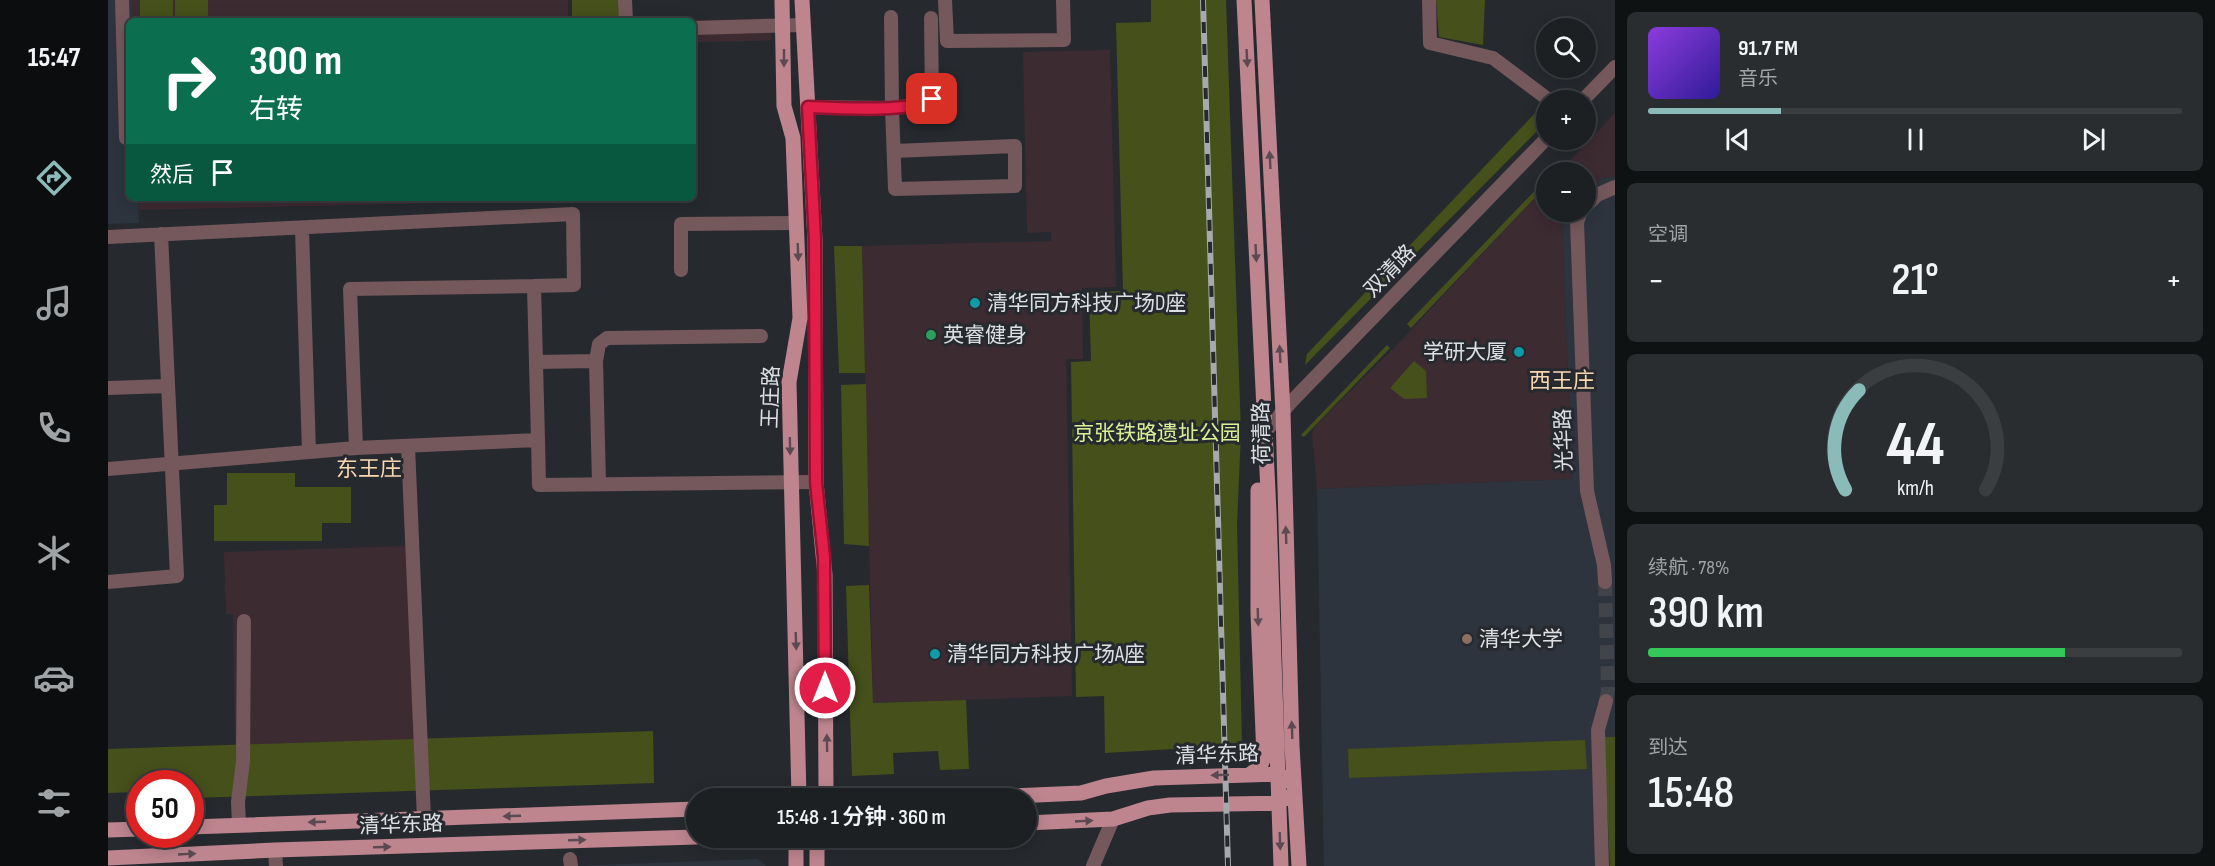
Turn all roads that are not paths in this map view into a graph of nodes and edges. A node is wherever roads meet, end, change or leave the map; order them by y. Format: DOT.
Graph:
graph roads {
  1 [pos="122,0"];
  2 [pos="625,0"];
  3 [pos="782,0"];
  4 [pos="802,0"];
  5 [pos="945,0"];
  6 [pos="1063,0"];
  7 [pos="1244,0"];
  8 [pos="1262,0"];
  9 [pos="1429,0"];
  10 [pos="891,17"];
  11 [pos="626,18"];
  12 [pos="931,18"];
  13 [pos="803,25"];
  14 [pos="783,26"];
  15 [pos="696,28"];
  16 [pos="1615,67"];
  17 [pos="1536,90"];
  18 [pos="1593,90"];
  19 [pos="808,107"];
  20 [pos="892,108"];
  21 [pos="126,138"];
  22 [pos="1536,149"];
  23 [pos="894,151"];
  24 [pos="1615,187"];
  25 [pos="1596,196"];
  26 [pos="1579,222"];
  27 [pos="796,223"];
  28 [pos="302,229"];
  29 [pos="161,234"];
  30 [pos="108,237"];
  31 [pos="681,270"];
  32 [pos="534,286"];
  33 [pos="760,336"];
  34 [pos="596,361"];
  35 [pos="536,362"];
  36 [pos="168,386"];
  37 [pos="108,388"];
  38 [pos="1283,413"];
  39 [pos="1264,433"];
  40 [pos="538,440"];
  41 [pos="408,446"];
  42 [pos="356,448"];
  43 [pos="309,452"];
  44 [pos="173,464"];
  45 [pos="108,470"];
  46 [pos="816,482"];
  47 [pos="791,483"];
  48 [pos="599,484"];
  49 [pos="108,582"];
  50 [pos="1605,582"];
  51 [pos="244,621"];
  52 [pos="1606,701"];
  53 [pos="1278,774"];
  54 [pos="1249,775"];
  55 [pos="799,788"];
  56 [pos="826,788"];
  57 [pos="1295,789"];
  58 [pos="1037,795"];
  59 [pos="1279,803"];
  60 [pos="686,809"];
  61 [pos="424,819"];
  62 [pos="1113,819"];
  63 [pos="1037,822"];
  64 [pos="238,825"];
  65 [pos="204,826"];
  66 [pos="126,829"];
  67 [pos="108,830"];
  68 [pos="686,837"];
  69 [pos="819,848"];
  70 [pos="108,858"];
  71 [pos="275,858"];
  72 [pos="817,866"];
  73 [pos="1093,866"];
  74 [pos="1281,866"];
  75 [pos="1299,866"];
  76 [pos="1602,866"];
  1 -- 21 [label="street"];
  2 -- 11 [label="street"];
  3 -- 14 [label="main road, 王庄路"];
  4 -- 13 [label="main road"];
  5 -- 6 [label="street"];
  7 -- 39 [label="main road, 荷清路, one-way"];
  38 -- 8 [label="main road, 荷清路, one-way"];
  9 -- 17 [label="street"];
  10 -- 20 [label="street"];
  12 -- 20 [label="street"];
  13 -- 14 [label="street"];
  13 -- 19 [label="main road"];
  14 -- 15 [label="street"];
  14 -- 27 [label="main road, 王庄路, one-way"];
  16 -- 18 [label="street"];
  19 -- 20 [label="street"];
  19 -- 46 [label="main road"];
  20 -- 23 [label="street"];
  22 -- 38 [label="street, 双清路"];
  23 -- 23 [label="street"];
  24 -- 25 [label="street"];
  26 -- 50 [label="street, 光华路"];
  27 -- 31 [label="street"];
  27 -- 47 [label="main road, 王庄路, one-way"];
  28 -- 29 [label="street"];
  28 -- 32 [label="street"];
  28 -- 43 [label="street"];
  29 -- 30 [label="street"];
  29 -- 36 [label="street"];
  32 -- 35 [label="street"];
  32 -- 42 [label="street"];
  33 -- 34 [label="street"];
  34 -- 35 [label="street"];
  34 -- 48 [label="street"];
  35 -- 40 [label="street"];
  36 -- 37 [label="street"];
  36 -- 44 [label="street"];
  38 -- 39 [label="street, 双清路"];
  57 -- 38 [label="main road, 荷清路, one-way"];
  39 -- 53 [label="main road, 荷清路"];
  39 -- 54 [label="main road, one-way"];
  40 -- 41 [label="street"];
  40 -- 48 [label="street"];
  41 -- 42 [label="street"];
  41 -- 61 [label="street"];
  42 -- 43 [label="street"];
  43 -- 44 [label="street"];
  44 -- 45 [label="street"];
  44 -- 49 [label="street"];
  46 -- 47 [label="street"];
  56 -- 46 [label="main road, one-way"];
  47 -- 48 [label="street"];
  47 -- 55 [label="main road, 王庄路, one-way"];
  51 -- 64 [label="street"];
  52 -- 76 [label="street"];
  53 -- 54 [label="main road, 清华东路"];
  53 -- 57 [label="main road, 清华东路"];
  53 -- 59 [label="main road, 荷清路"];
  54 -- 58 [label="main road, 清华东路, one-way"];
  57 -- 59 [label="main road"];
  57 -- 75 [label="main road, 荷清路"];
  59 -- 62 [label="main road"];
  59 -- 74 [label="main road, 荷清路, one-way"];
  60 -- 61 [label="main road, 清华东路, one-way"];
  61 -- 64 [label="main road, 清华东路, one-way"];
  63 -- 62 [label="main road, one-way"];
  62 -- 73 [label="street"];
  64 -- 65 [label="main road, 清华东路"];
  66 -- 67 [label="main road"];
  71 -- 68 [label="main road, 清华东路, one-way"];
  69 -- 72 [label="main road"];
  70 -- 71 [label="main road, 清华东路, one-way"];
}
